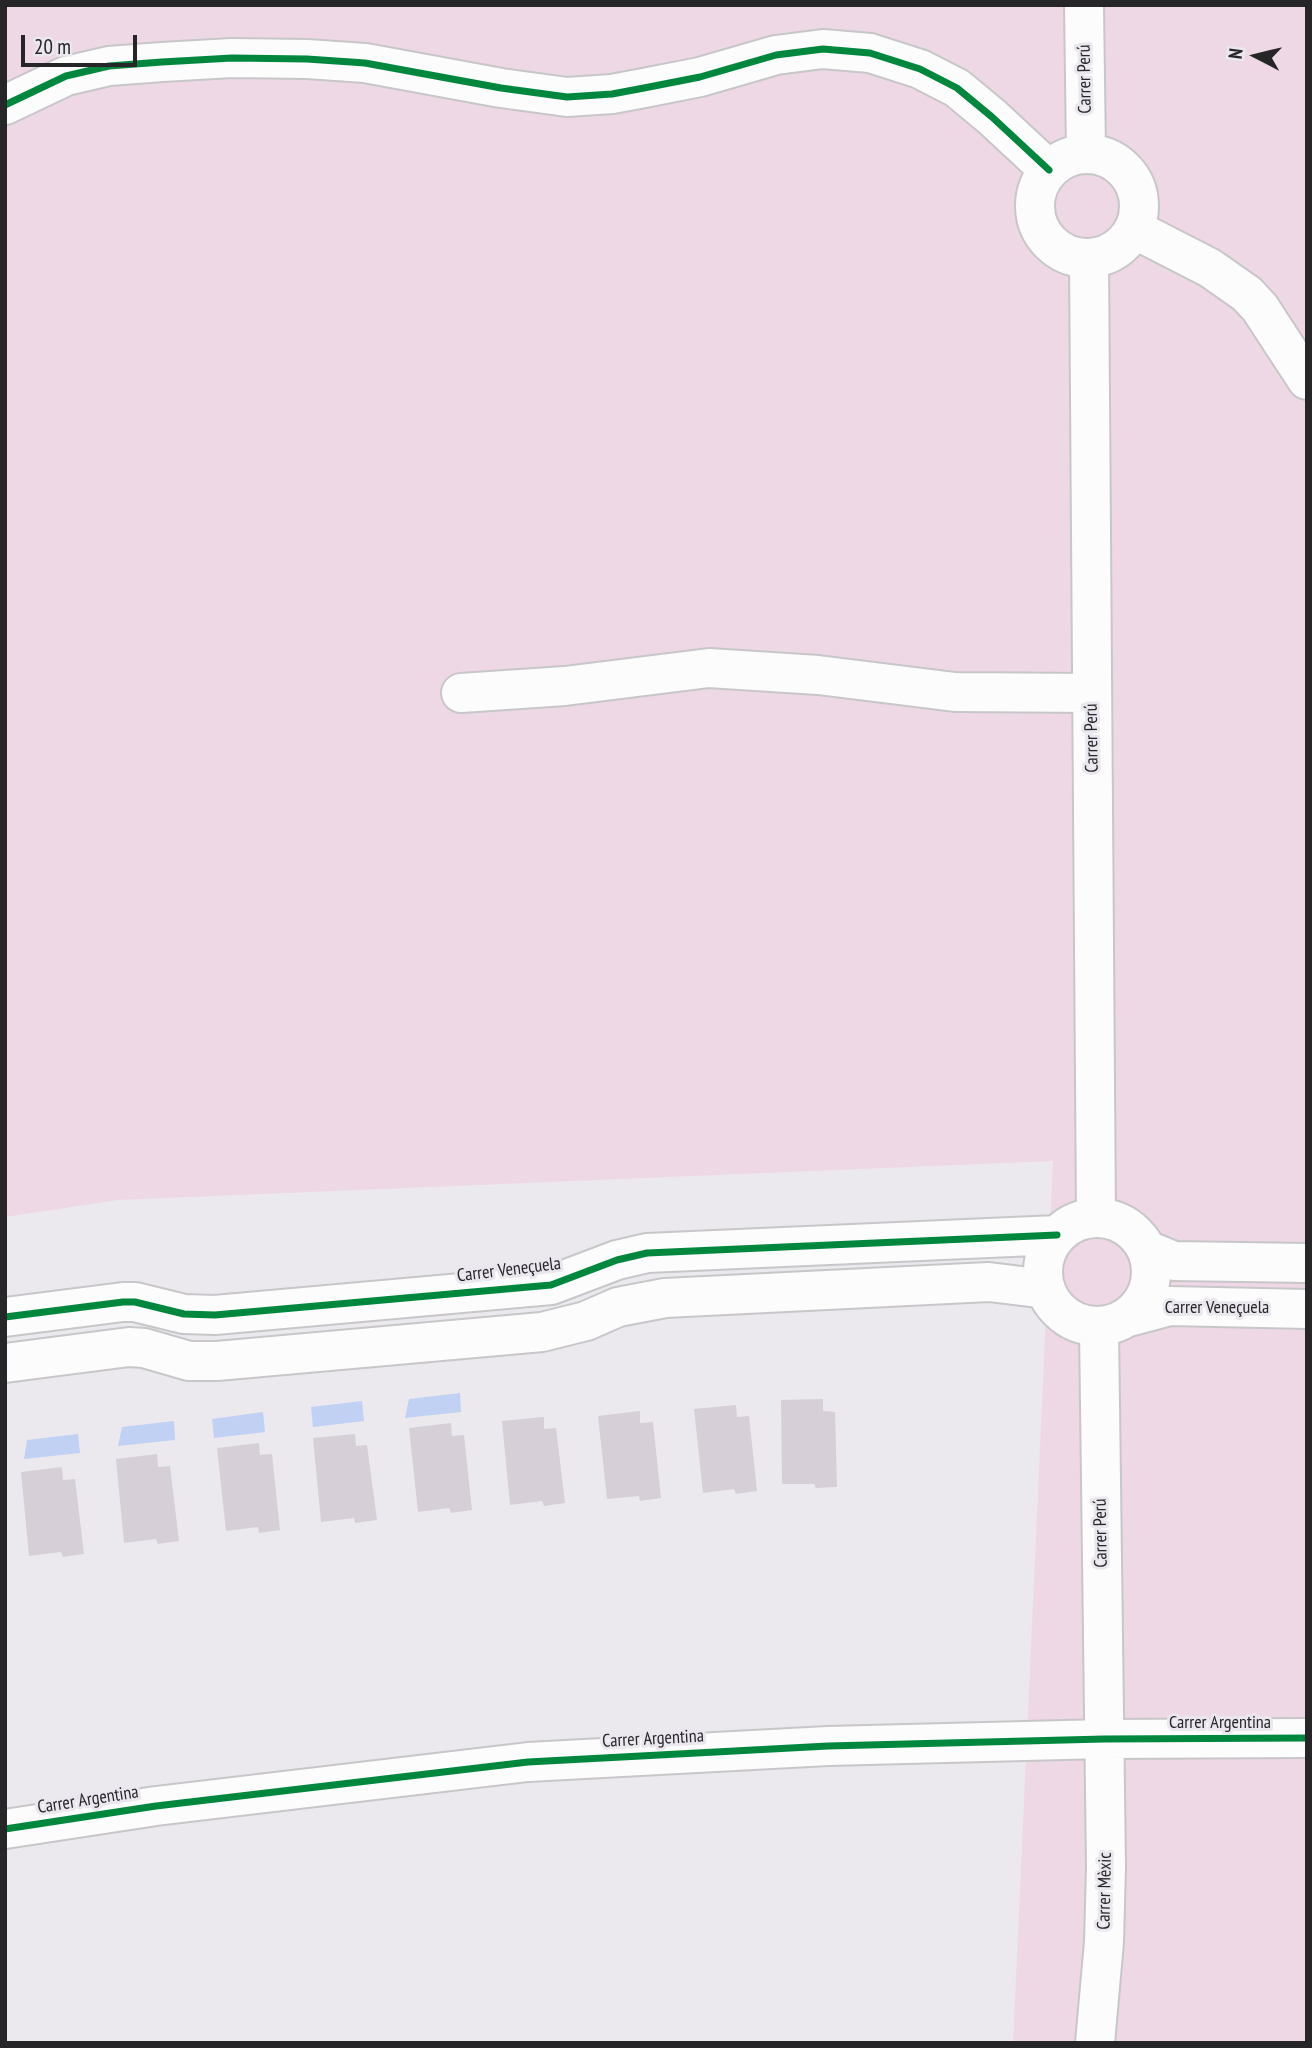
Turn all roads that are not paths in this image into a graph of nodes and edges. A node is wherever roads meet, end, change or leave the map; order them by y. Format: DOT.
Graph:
graph roads {
  1 [pos="1084,5"];
  2 [pos="5,105"];
  3 [pos="1086,153"];
  4 [pos="1049,170"];
  5 [pos="1134,229"];
  6 [pos="1089,258"];
  7 [pos="1307,380"];
  8 [pos="461,693"];
  9 [pos="1091,694"];
  10 [pos="1096,1218"];
  11 [pos="1057,1235"];
  12 [pos="1147,1250"];
  13 [pos="1307,1263"];
  14 [pos="1046,1289"];
  15 [pos="1307,1308"];
  16 [pos="5,1317"];
  17 [pos="1114,1322"];
  18 [pos="5,1363"];
  19 [pos="1307,1738"];
  20 [pos="1104,1739"];
  21 [pos="5,1829"];
  22 [pos="1095,2043"];
  1 -- 3 [label="street, Carrer Perú"];
  2 -- 4 [label="street"];
  3 -- 4 [label="street"];
  3 -- 5 [label="street"];
  4 -- 6 [label="street"];
  5 -- 6 [label="street"];
  5 -- 7 [label="street"];
  6 -- 9 [label="street, Carrer Perú"];
  8 -- 9 [label="street"];
  9 -- 10 [label="street, Carrer Perú"];
  10 -- 11 [label="street"];
  10 -- 12 [label="street"];
  11 -- 14 [label="street"];
  11 -- 16 [label="street, Carrer Veneçuela"];
  12 -- 13 [label="street"];
  12 -- 17 [label="street"];
  14 -- 17 [label="street"];
  14 -- 18 [label="street"];
  15 -- 17 [label="street, Carrer Veneçuela"];
  17 -- 20 [label="street, Carrer Perú"];
  19 -- 20 [label="street, Carrer Argentina"];
  20 -- 21 [label="street, Carrer Argentina"];
  20 -- 22 [label="street, Carrer Mèxic"];
}
